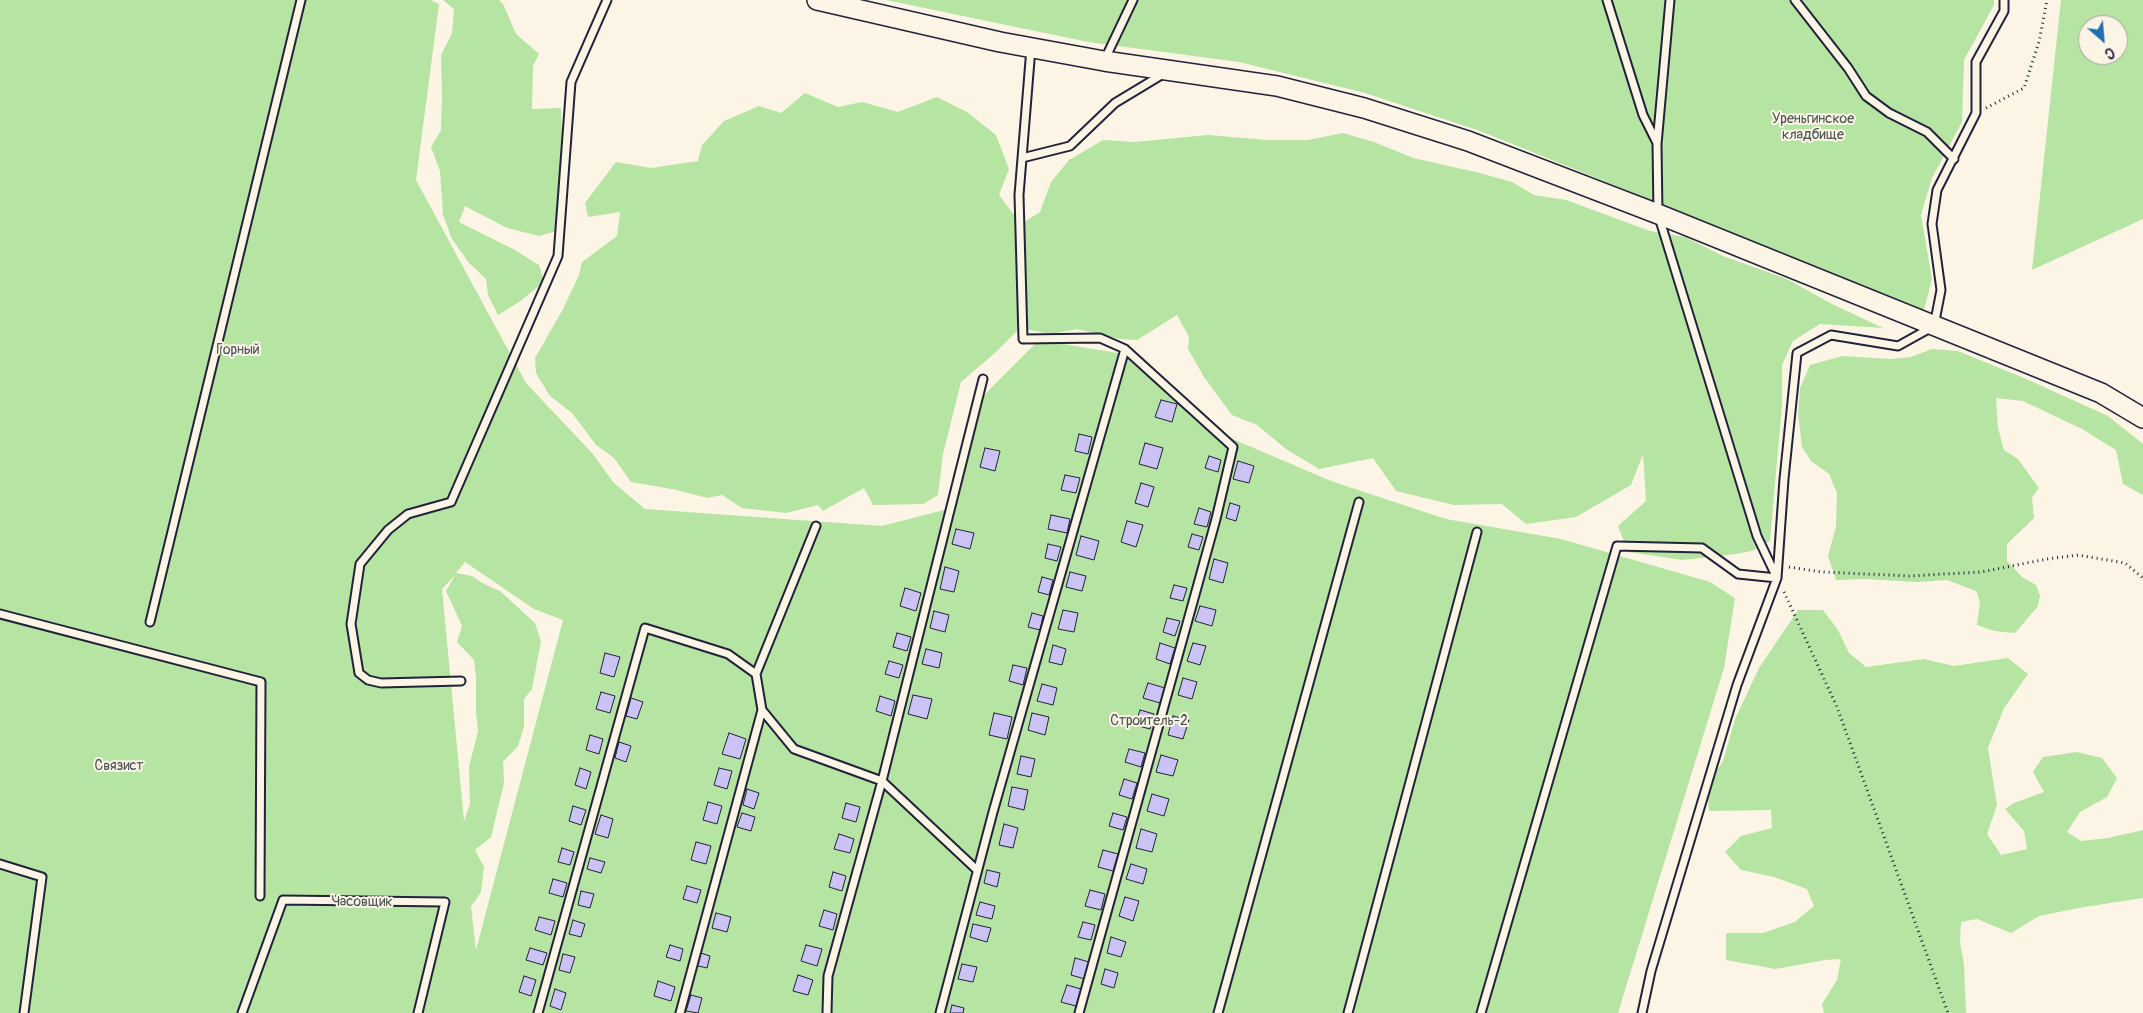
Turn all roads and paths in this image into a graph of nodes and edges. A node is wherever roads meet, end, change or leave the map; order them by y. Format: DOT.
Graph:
graph roads {
  1 [pos="301,0"];
  2 [pos="607,0"];
  3 [pos="817,0"];
  4 [pos="1133,0"];
  5 [pos="1607,0"];
  6 [pos="1670,0"];
  7 [pos="1795,0"];
  8 [pos="2004,0"];
  9 [pos="2047,0"];
  10 [pos="1031,48"];
  11 [pos="1104,61"];
  12 [pos="1167,71"];
  13 [pos="1976,113"];
  14 [pos="1657,144"];
  15 [pos="1022,158"];
  16 [pos="1954,159"];
  17 [pos="1658,214"];
  18 [pos="1934,326"];
  19 [pos="1125,349"];
  20 [pos="983,379"];
  21 [pos="2143,418"];
  22 [pos="1359,502"];
  23 [pos="816,526"];
  24 [pos="1477,532"];
  25 [pos="1778,565"];
  26 [pos="1777,578"];
  27 [pos="2143,578"];
  28 [pos="0,614"];
  29 [pos="150,622"];
  30 [pos="756,674"];
  31 [pos="460,681"];
  32 [pos="762,710"];
  33 [pos="882,781"];
  34 [pos="0,864"];
  35 [pos="977,870"];
  36 [pos="260,896"];
  37 [pos="24,1013"];
  38 [pos="242,1013"];
  39 [pos="418,1013"];
  40 [pos="538,1013"];
  41 [pos="680,1013"];
  42 [pos="826,1013"];
  43 [pos="940,1013"];
  44 [pos="1079,1013"];
  45 [pos="1218,1013"];
  46 [pos="1348,1013"];
  47 [pos="1481,1013"];
  48 [pos="1642,1013"];
  49 [pos="1948,1013"];
  1 -- 29 [label="lane"];
  2 -- 31 [label="lane"];
  3 -- 10 [label="main road"];
  4 -- 11 [label="lane"];
  5 -- 14 [label="lane"];
  6 -- 14 [label="lane"];
  7 -- 16 [label="lane"];
  8 -- 13 [label="lane"];
  9 -- 13 [label="path"];
  10 -- 11 [label="main road"];
  10 -- 15 [label="lane"];
  11 -- 12 [label="main road"];
  12 -- 15 [label="lane"];
  12 -- 17 [label="main road"];
  13 -- 16 [label="lane"];
  14 -- 17 [label="lane"];
  15 -- 19 [label="lane"];
  16 -- 18 [label="lane"];
  17 -- 18 [label="main road"];
  17 -- 26 [label="lane"];
  18 -- 21 [label="main road"];
  18 -- 25 [label="lane"];
  19 -- 35 [label="lane"];
  19 -- 44 [label="lane"];
  20 -- 33 [label="lane"];
  22 -- 45 [label="lane"];
  23 -- 30 [label="lane"];
  24 -- 46 [label="lane"];
  25 -- 26 [label="lane"];
  25 -- 27 [label="path"];
  26 -- 47 [label="lane"];
  26 -- 48 [label="lane"];
  26 -- 49 [label="path"];
  28 -- 36 [label="lane"];
  30 -- 32 [label="lane"];
  30 -- 40 [label="lane"];
  32 -- 33 [label="lane"];
  32 -- 41 [label="lane"];
  33 -- 35 [label="lane"];
  33 -- 42 [label="lane"];
  34 -- 37 [label="lane"];
  35 -- 43 [label="lane"];
  38 -- 39 [label="lane"];
}
